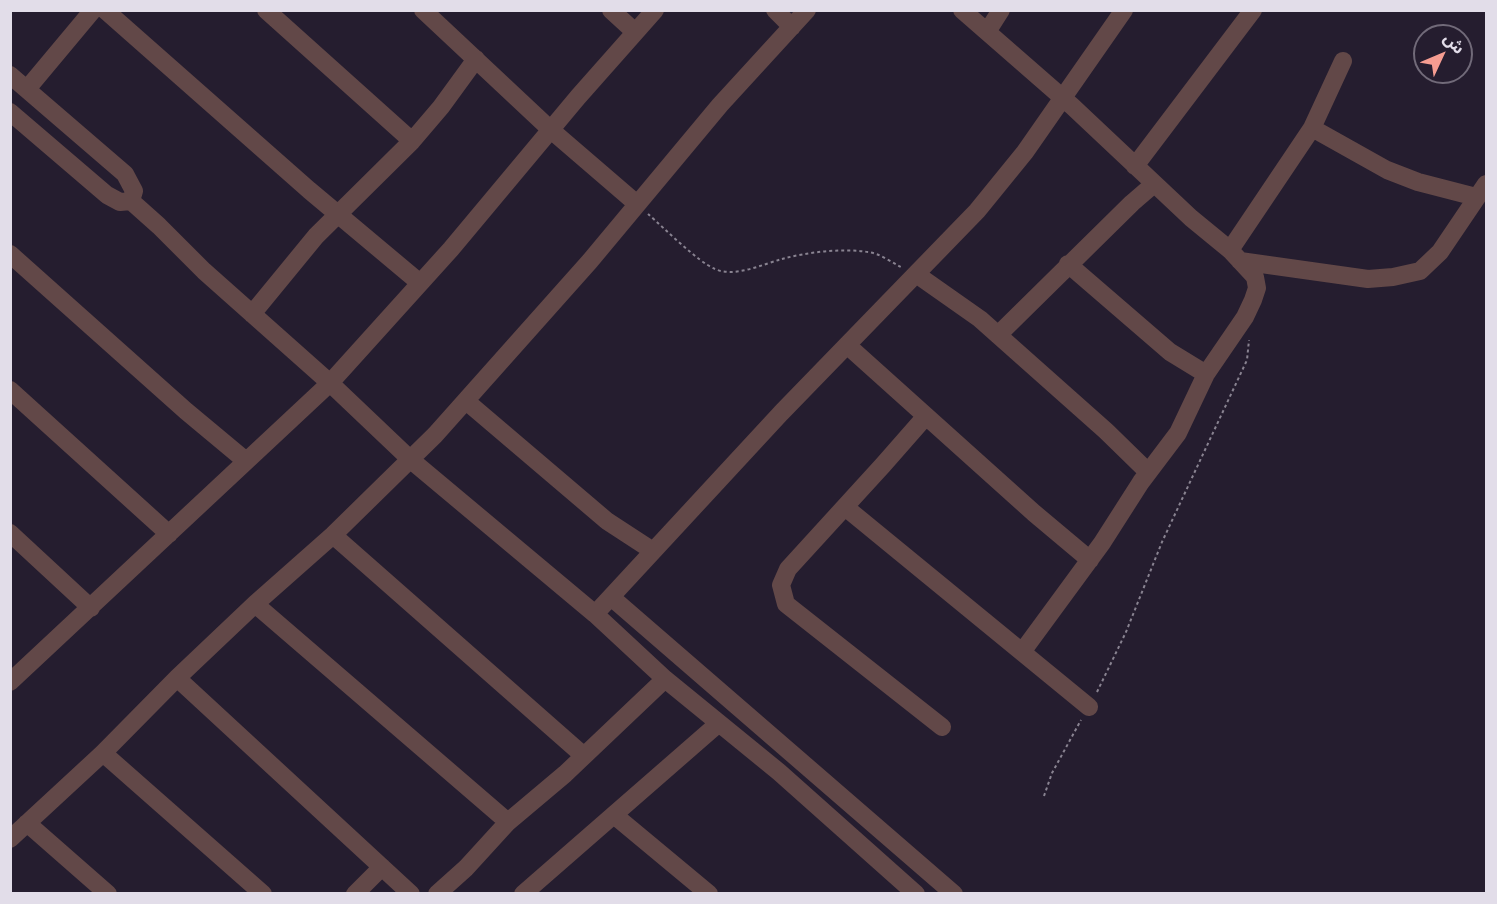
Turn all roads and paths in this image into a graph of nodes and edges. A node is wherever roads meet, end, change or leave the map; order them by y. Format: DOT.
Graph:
graph roads {
  1 [pos="93,10"];
  2 [pos="105,10"];
  3 [pos="266,10"];
  4 [pos="423,10"];
  5 [pos="611,10"];
  6 [pos="655,10"];
  7 [pos="775,10"];
  8 [pos="807,10"];
  9 [pos="962,10"];
  10 [pos="1001,10"];
  11 [pos="1124,10"];
  12 [pos="1253,10"];
  13 [pos="792,27"];
  14 [pos="635,32"];
  15 [pos="987,32"];
  16 [pos="476,59"];
  17 [pos="1343,61"];
  18 [pos="10,75"];
  19 [pos="27,88"];
  20 [pos="1062,98"];
  21 [pos="10,111"];
  22 [pos="1312,128"];
  23 [pos="551,130"];
  24 [pos="412,141"];
  25 [pos="1135,166"];
  26 [pos="1154,184"];
  27 [pos="1481,191"];
  28 [pos="131,201"];
  29 [pos="637,204"];
  30 [pos="339,214"];
  31 [pos="10,254"];
  32 [pos="1235,255"];
  33 [pos="1068,264"];
  34 [pos="916,274"];
  35 [pos="420,283"];
  36 [pos="252,314"];
  37 [pos="1245,316"];
  38 [pos="998,335"];
  39 [pos="847,345"];
  40 [pos="1206,374"];
  41 [pos="330,383"];
  42 [pos="10,390"];
  43 [pos="466,402"];
  44 [pos="926,416"];
  45 [pos="411,460"];
  46 [pos="246,461"];
  47 [pos="1148,472"];
  48 [pos="845,507"];
  49 [pos="10,533"];
  50 [pos="169,534"];
  51 [pos="333,535"];
  52 [pos="653,551"];
  53 [pos="1090,560"];
  54 [pos="611,597"];
  55 [pos="255,604"];
  56 [pos="91,608"];
  57 [pos="595,614"];
  58 [pos="1022,652"];
  59 [pos="13,676"];
  60 [pos="177,678"];
  61 [pos="665,679"];
  62 [pos="1089,706"];
  63 [pos="719,723"];
  64 [pos="942,727"];
  65 [pos="103,753"];
  66 [pos="584,756"];
  67 [pos="1044,796"];
  68 [pos="614,815"];
  69 [pos="508,822"];
  70 [pos="27,824"];
  71 [pos="10,839"];
  72 [pos="382,867"];
  73 [pos="933,887"];
  74 [pos="108,894"];
  75 [pos="263,894"];
  76 [pos="355,894"];
  77 [pos="411,894"];
  78 [pos="437,894"];
  79 [pos="523,894"];
  80 [pos="709,894"];
  81 [pos="916,894"];
  82 [pos="954,894"];
  1 -- 19 [label="street"];
  2 -- 30 [label="street"];
  3 -- 24 [label="street"];
  4 -- 16 [label="street"];
  5 -- 14 [label="street"];
  6 -- 14 [label="street"];
  7 -- 13 [label="street"];
  8 -- 13 [label="street"];
  9 -- 15 [label="street"];
  10 -- 15 [label="street"];
  11 -- 20 [label="street"];
  12 -- 25 [label="street"];
  13 -- 29 [label="street"];
  14 -- 23 [label="street"];
  15 -- 20 [label="street"];
  16 -- 23 [label="street"];
  16 -- 24 [label="street"];
  17 -- 22 [label="street"];
  18 -- 19 [label="street"];
  19 -- 28 [label="street"];
  20 -- 25 [label="street"];
  20 -- 34 [label="street"];
  21 -- 28 [label="street"];
  22 -- 27 [label="street"];
  22 -- 32 [label="street"];
  23 -- 29 [label="street"];
  23 -- 35 [label="street"];
  24 -- 30 [label="street"];
  25 -- 26 [label="street"];
  26 -- 32 [label="street"];
  26 -- 33 [label="street"];
  27 -- 32 [label="street"];
  28 -- 36 [label="street"];
  29 -- 34 [label="path"];
  29 -- 43 [label="street"];
  30 -- 35 [label="street"];
  30 -- 36 [label="street"];
  31 -- 46 [label="street"];
  32 -- 37 [label="street"];
  33 -- 38 [label="street"];
  33 -- 40 [label="street"];
  34 -- 38 [label="street"];
  34 -- 39 [label="street"];
  35 -- 41 [label="street"];
  36 -- 41 [label="street"];
  37 -- 40 [label="street"];
  37 -- 62 [label="path"];
  38 -- 47 [label="street"];
  39 -- 44 [label="street"];
  39 -- 52 [label="street"];
  40 -- 47 [label="street"];
  41 -- 45 [label="street"];
  41 -- 46 [label="street"];
  42 -- 50 [label="street"];
  43 -- 45 [label="street"];
  43 -- 52 [label="street"];
  44 -- 48 [label="street"];
  44 -- 53 [label="street"];
  45 -- 51 [label="street"];
  45 -- 57 [label="street"];
  46 -- 50 [label="street"];
  47 -- 53 [label="street"];
  48 -- 58 [label="street"];
  48 -- 64 [label="street"];
  49 -- 56 [label="street"];
  50 -- 56 [label="street"];
  51 -- 55 [label="street"];
  51 -- 66 [label="street"];
  52 -- 54 [label="street"];
  53 -- 58 [label="street"];
  54 -- 57 [label="street"];
  54 -- 73 [label="street"];
  55 -- 60 [label="street"];
  55 -- 69 [label="street"];
  56 -- 59 [label="street"];
  57 -- 61 [label="street"];
  58 -- 62 [label="street"];
  60 -- 65 [label="street"];
  60 -- 72 [label="street"];
  61 -- 63 [label="street"];
  61 -- 66 [label="street"];
  62 -- 67 [label="path"];
  63 -- 68 [label="street"];
  63 -- 81 [label="street"];
  65 -- 70 [label="street"];
  65 -- 75 [label="street"];
  66 -- 69 [label="street"];
  68 -- 79 [label="street"];
  68 -- 80 [label="street"];
  69 -- 78 [label="street"];
  70 -- 71 [label="street"];
  70 -- 74 [label="street"];
  72 -- 76 [label="street"];
  72 -- 77 [label="street"];
  73 -- 82 [label="street"];
}
